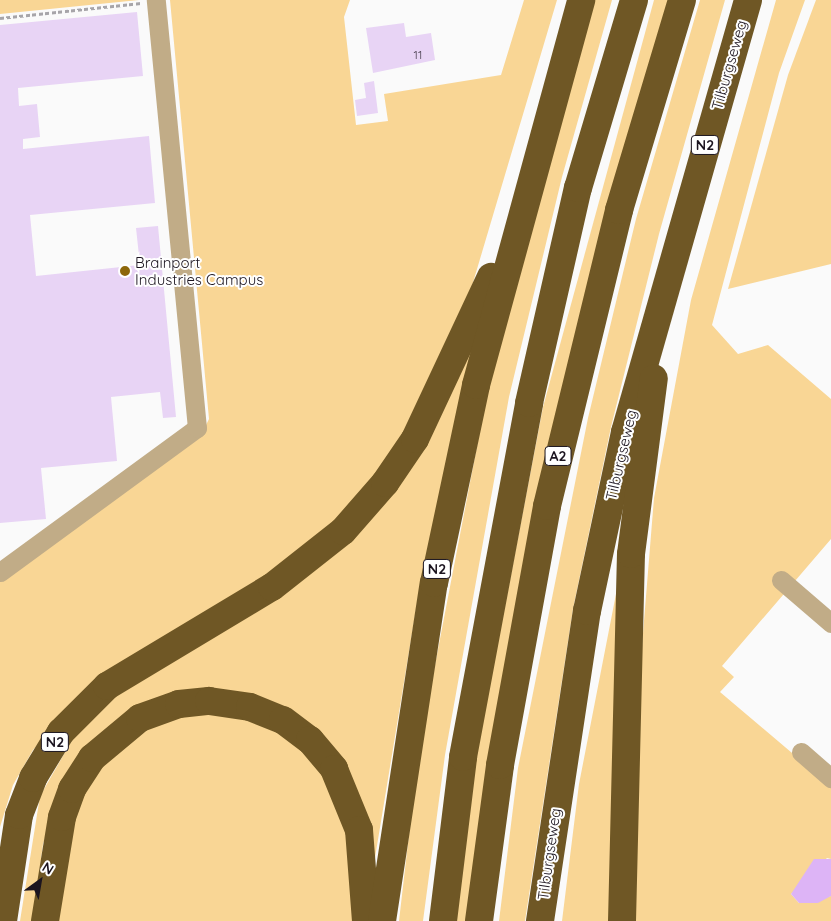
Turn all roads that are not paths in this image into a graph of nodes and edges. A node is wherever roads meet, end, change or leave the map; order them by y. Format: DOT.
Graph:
graph roads {
  1 [pos="157,0"];
  2 [pos="581,0"];
  3 [pos="634,0"];
  4 [pos="682,0"];
  5 [pos="748,0"];
  6 [pos="518,221"];
  7 [pos="663,289"];
  8 [pos="0,572"];
  9 [pos="781,580"];
  10 [pos="831,623"];
  11 [pos="801,752"];
  12 [pos="831,778"];
  13 [pos="2,921"];
  14 [pos="45,921"];
  15 [pos="366,921"];
  16 [pos="382,921"];
  17 [pos="443,921"];
  18 [pos="479,921"];
  19 [pos="540,921"];
  20 [pos="622,921"];
  1 -- 8 [label="street"];
  2 -- 6 [label="highway, N2"];
  3 -- 17 [label="highway"];
  4 -- 18 [label="highway, A2"];
  5 -- 7 [label="highway, Tilburgseweg / N2"];
  6 -- 13 [label="highway, N2"];
  6 -- 16 [label="highway, N2"];
  7 -- 19 [label="highway, Tilburgseweg / N2"];
  7 -- 20 [label="highway, N2"];
  9 -- 10 [label="street"];
  11 -- 12 [label="street"];
  14 -- 15 [label="highway, N2"];
}
